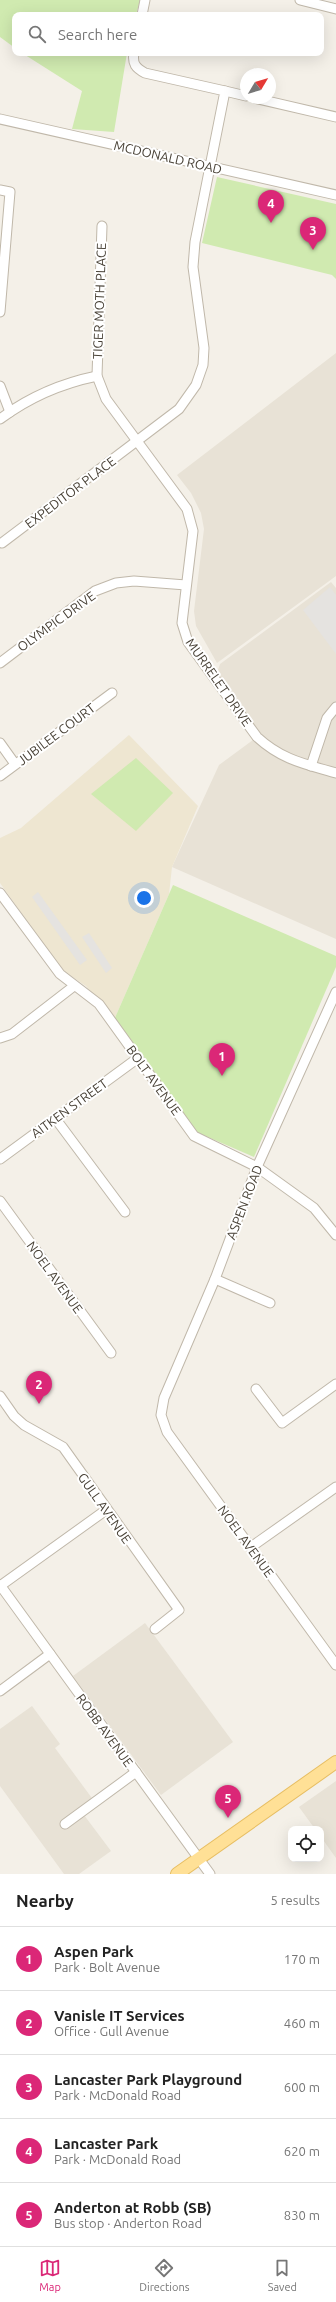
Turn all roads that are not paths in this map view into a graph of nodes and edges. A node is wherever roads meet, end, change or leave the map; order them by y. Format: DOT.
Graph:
graph roads {
  1 [pos="145,0"];
  2 [pos="300,0"];
  3 [pos="336,9"];
  4 [pos="143,12"];
  5 [pos="133,56"];
  6 [pos="226,91"];
  7 [pos="240,94"];
  8 [pos="276,103"];
  9 [pos="336,117"];
  10 [pos="0,119"];
  11 [pos="210,166"];
  12 [pos="0,190"];
  13 [pos="336,195"];
  14 [pos="102,226"];
  15 [pos="1,282"];
  16 [pos="0,312"];
  17 [pos="97,376"];
  18 [pos="0,386"];
  19 [pos="10,412"];
  20 [pos="0,419"];
  21 [pos="137,441"];
  22 [pos="2,542"];
  23 [pos="186,586"];
  24 [pos="0,663"];
  25 [pos="112,693"];
  26 [pos="336,707"];
  27 [pos="0,743"];
  28 [pos="16,764"];
  29 [pos="312,766"];
  30 [pos="336,773"];
  31 [pos="0,776"];
  32 [pos="0,894"];
  33 [pos="74,986"];
  34 [pos="336,992"];
  35 [pos="0,1038"];
  36 [pos="138,1058"];
  37 [pos="56,1118"];
  38 [pos="0,1159"];
  39 [pos="257,1167"];
  40 [pos="0,1201"];
  41 [pos="125,1212"];
  42 [pos="336,1235"];
  43 [pos="215,1279"];
  44 [pos="270,1303"];
  45 [pos="111,1353"];
  46 [pos="336,1384"];
  47 [pos="256,1390"];
  48 [pos="0,1396"];
  49 [pos="161,1415"];
  50 [pos="336,1487"];
  51 [pos="106,1510"];
  52 [pos="251,1547"];
  53 [pos="0,1586"];
  54 [pos="154,1630"];
  55 [pos="50,1654"];
  56 [pos="336,1665"];
  57 [pos="0,1691"];
  58 [pos="336,1762"];
  59 [pos="136,1772"];
  60 [pos="65,1824"];
  61 [pos="199,1859"];
  62 [pos="177,1874"];
  63 [pos="210,1874"];
  1 -- 4 [label="street"];
  2 -- 3 [label="street"];
  5 -- 6 [label="street"];
  6 -- 7 [label="street"];
  6 -- 11 [label="street, EXPEDITOR PLACE"];
  8 -- 9 [label="street"];
  10 -- 11 [label="street, MCDONALD ROAD"];
  11 -- 13 [label="street, MCDONALD ROAD"];
  11 -- 21 [label="street, EXPEDITOR PLACE"];
  12 -- 15 [label="street"];
  14 -- 17 [label="street, TIGER MOTH PLACE"];
  15 -- 16 [label="street"];
  17 -- 19 [label="street"];
  17 -- 21 [label="street, MURRELET DRIVE"];
  18 -- 19 [label="street"];
  19 -- 20 [label="street"];
  21 -- 22 [label="street, EXPEDITOR PLACE"];
  21 -- 23 [label="street, MURRELET DRIVE"];
  23 -- 24 [label="street, OLYMPIC DRIVE"];
  23 -- 29 [label="street, MURRELET DRIVE"];
  25 -- 28 [label="street, JUBILEE COURT"];
  26 -- 29 [label="street"];
  27 -- 28 [label="street"];
  28 -- 31 [label="street, JUBILEE COURT"];
  29 -- 30 [label="street, MURRELET DRIVE"];
  32 -- 33 [label="street, BOLT AVENUE"];
  33 -- 35 [label="street"];
  33 -- 36 [label="street, BOLT AVENUE"];
  34 -- 39 [label="street, ASPEN ROAD"];
  36 -- 37 [label="street, AITKEN STREET"];
  36 -- 39 [label="street, BOLT AVENUE"];
  37 -- 38 [label="street, AITKEN STREET"];
  37 -- 41 [label="street"];
  39 -- 42 [label="street, BOLT AVENUE"];
  39 -- 43 [label="street, ASPEN ROAD"];
  40 -- 45 [label="street, NOEL AVENUE"];
  43 -- 44 [label="street"];
  43 -- 49 [label="street, ASPEN ROAD"];
  46 -- 47 [label="street"];
  48 -- 51 [label="street, GULL AVENUE"];
  49 -- 52 [label="street, NOEL AVENUE"];
  50 -- 52 [label="street"];
  51 -- 53 [label="street"];
  51 -- 54 [label="street, GULL AVENUE"];
  52 -- 56 [label="street, NOEL AVENUE"];
  53 -- 55 [label="street, ROBB AVENUE"];
  55 -- 57 [label="street"];
  55 -- 59 [label="street, ROBB AVENUE"];
  58 -- 61 [label="main road"];
  59 -- 60 [label="street"];
  59 -- 61 [label="street, ROBB AVENUE"];
  61 -- 62 [label="main road"];
  61 -- 63 [label="street, ROBB AVENUE"];
}
